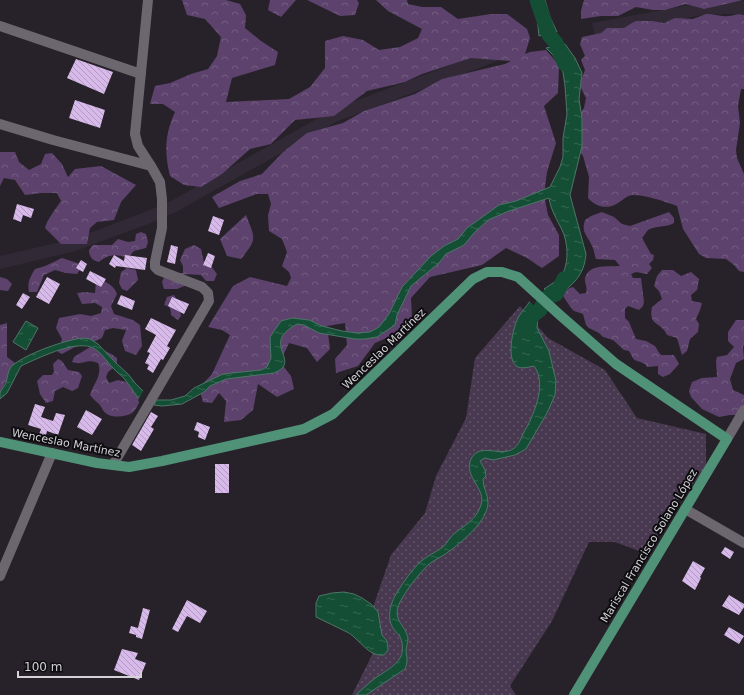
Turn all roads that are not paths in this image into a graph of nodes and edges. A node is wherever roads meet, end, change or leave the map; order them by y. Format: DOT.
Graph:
graph roads {
  1 [pos="148,0"];
  2 [pos="0,26"];
  3 [pos="141,74"];
  4 [pos="0,124"];
  5 [pos="151,166"];
  6 [pos="744,410"];
  7 [pos="727,439"];
  8 [pos="0,442"];
  9 [pos="52,453"];
  10 [pos="112,465"];
  11 [pos="685,509"];
  12 [pos="744,543"];
  13 [pos="0,576"];
  14 [pos="574,695"];
  1 -- 3 [label="street"];
  2 -- 3 [label="street"];
  3 -- 5 [label="street"];
  4 -- 5 [label="street"];
  5 -- 10 [label="street"];
  6 -- 7 [label="street, Mariscal Francisco Solano López"];
  7 -- 10 [label="main road, Wenceslao Martínez"];
  7 -- 11 [label="main road, Mariscal Francisco Solano López"];
  8 -- 9 [label="main road, Wenceslao Martínez"];
  9 -- 10 [label="main road, Wenceslao Martínez"];
  9 -- 13 [label="street"];
  11 -- 12 [label="street"];
  11 -- 14 [label="main road, Mariscal Francisco Solano López"];
}
